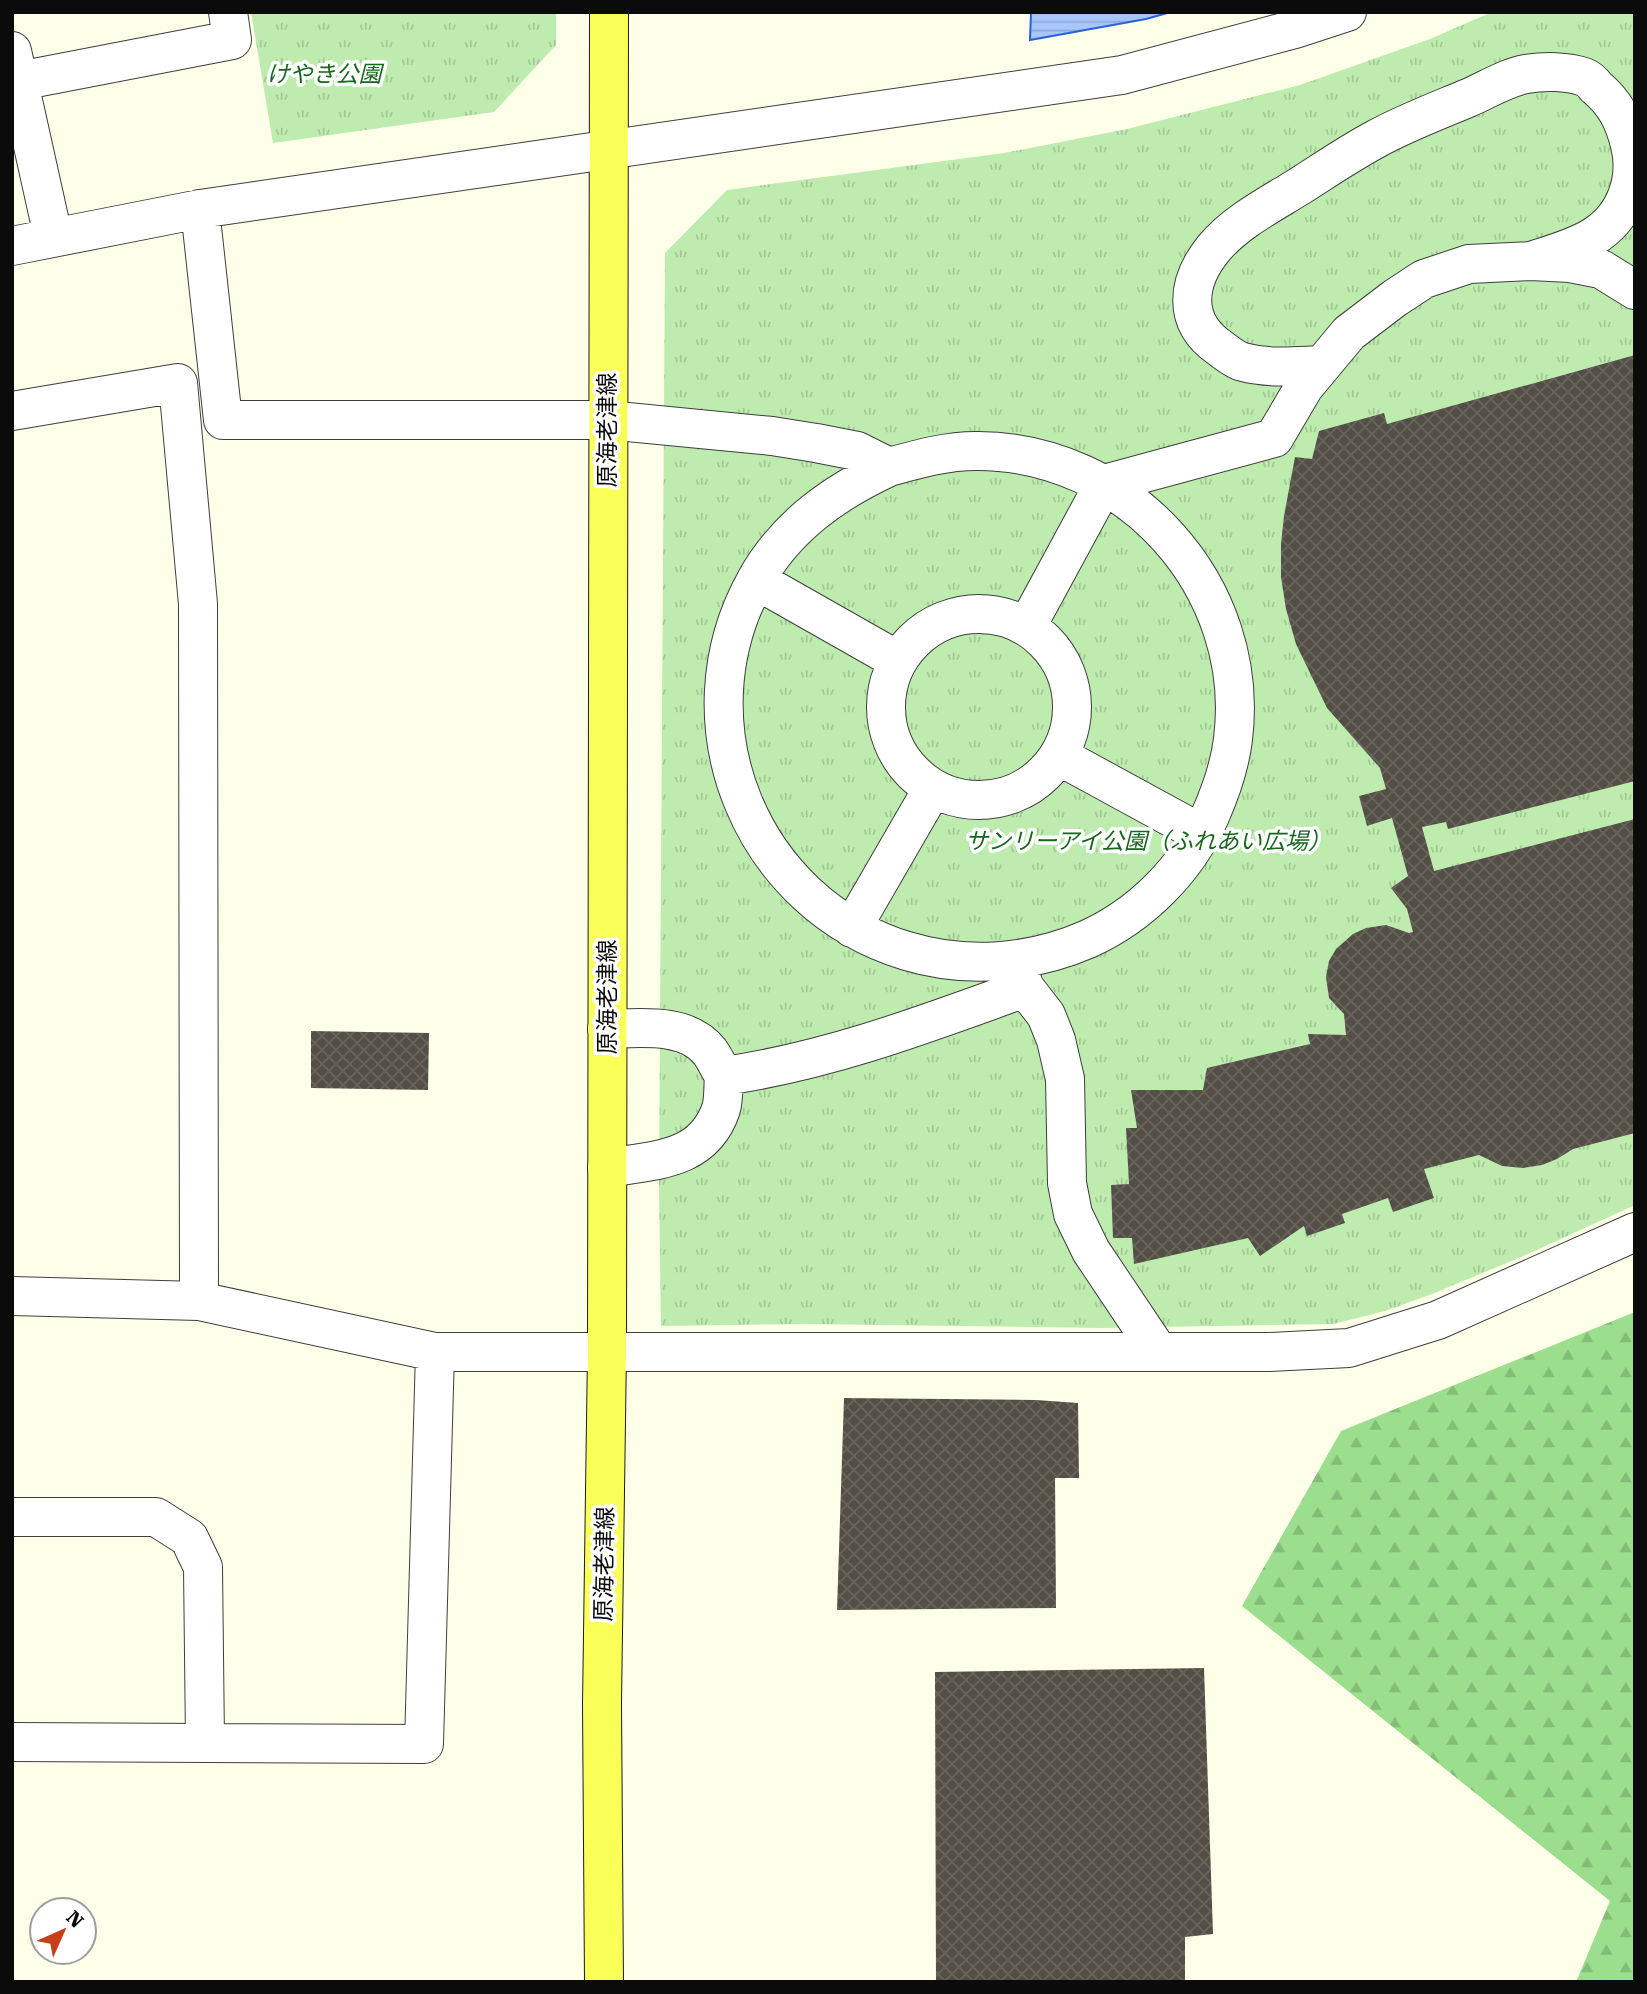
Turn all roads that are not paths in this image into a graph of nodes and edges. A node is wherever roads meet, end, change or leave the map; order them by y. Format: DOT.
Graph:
graph roads {
  1 [pos="228,12"];
  2 [pos="609,12"];
  3 [pos="1347,12"];
  4 [pos="16,66"];
  5 [pos="608,151"];
  6 [pos="200,209"];
  7 [pos="53,236"];
  8 [pos="12,246"];
  9 [pos="1531,261"];
  10 [pos="1635,289"];
  11 [pos="1321,365"];
  12 [pos="12,411"];
  13 [pos="607,420"];
  14 [pos="889,467"];
  15 [pos="1104,484"];
  16 [pos="757,580"];
  17 [pos="1027,626"];
  18 [pos="897,660"];
  19 [pos="1059,756"];
  20 [pos="933,788"];
  21 [pos="1202,834"];
  22 [pos="852,928"];
  23 [pos="1020,974"];
  24 [pos="607,1029"];
  25 [pos="724,1076"];
  26 [pos="607,1168"];
  27 [pos="1635,1232"];
  28 [pos="12,1296"];
  29 [pos="199,1301"];
  30 [pos="607,1351"];
  31 [pos="1158,1351"];
  32 [pos="435,1352"];
  33 [pos="12,1517"];
  34 [pos="12,1742"];
  35 [pos="205,1742"];
  36 [pos="604,1982"];
  1 -- 4 [label="street"];
  2 -- 5 [label="main road, 原海老津線"];
  3 -- 5 [label="street"];
  4 -- 7 [label="street"];
  5 -- 6 [label="street"];
  5 -- 13 [label="main road, 原海老津線"];
  6 -- 7 [label="street"];
  6 -- 13 [label="street"];
  7 -- 8 [label="street"];
  9 -- 10 [label="street"];
  9 -- 11 [label="street"];
  9 -- 11 [label="street"];
  11 -- 15 [label="street"];
  12 -- 29 [label="street"];
  13 -- 14 [label="street"];
  13 -- 24 [label="main road, 原海老津線"];
  14 -- 15 [label="street"];
  14 -- 16 [label="street"];
  15 -- 17 [label="street"];
  15 -- 21 [label="street"];
  16 -- 18 [label="street"];
  16 -- 22 [label="street"];
  17 -- 18 [label="street"];
  17 -- 19 [label="street"];
  18 -- 20 [label="street"];
  19 -- 20 [label="street"];
  19 -- 21 [label="street"];
  20 -- 22 [label="street"];
  21 -- 23 [label="street"];
  22 -- 23 [label="street"];
  23 -- 25 [label="street"];
  23 -- 31 [label="street"];
  24 -- 25 [label="street"];
  24 -- 26 [label="main road, 原海老津線"];
  25 -- 26 [label="street"];
  26 -- 30 [label="main road, 原海老津線"];
  27 -- 31 [label="street"];
  28 -- 29 [label="street"];
  29 -- 32 [label="street"];
  30 -- 31 [label="street"];
  30 -- 32 [label="street"];
  30 -- 36 [label="main road, 原海老津線"];
  32 -- 35 [label="street"];
  33 -- 35 [label="street"];
  34 -- 35 [label="street"];
}
